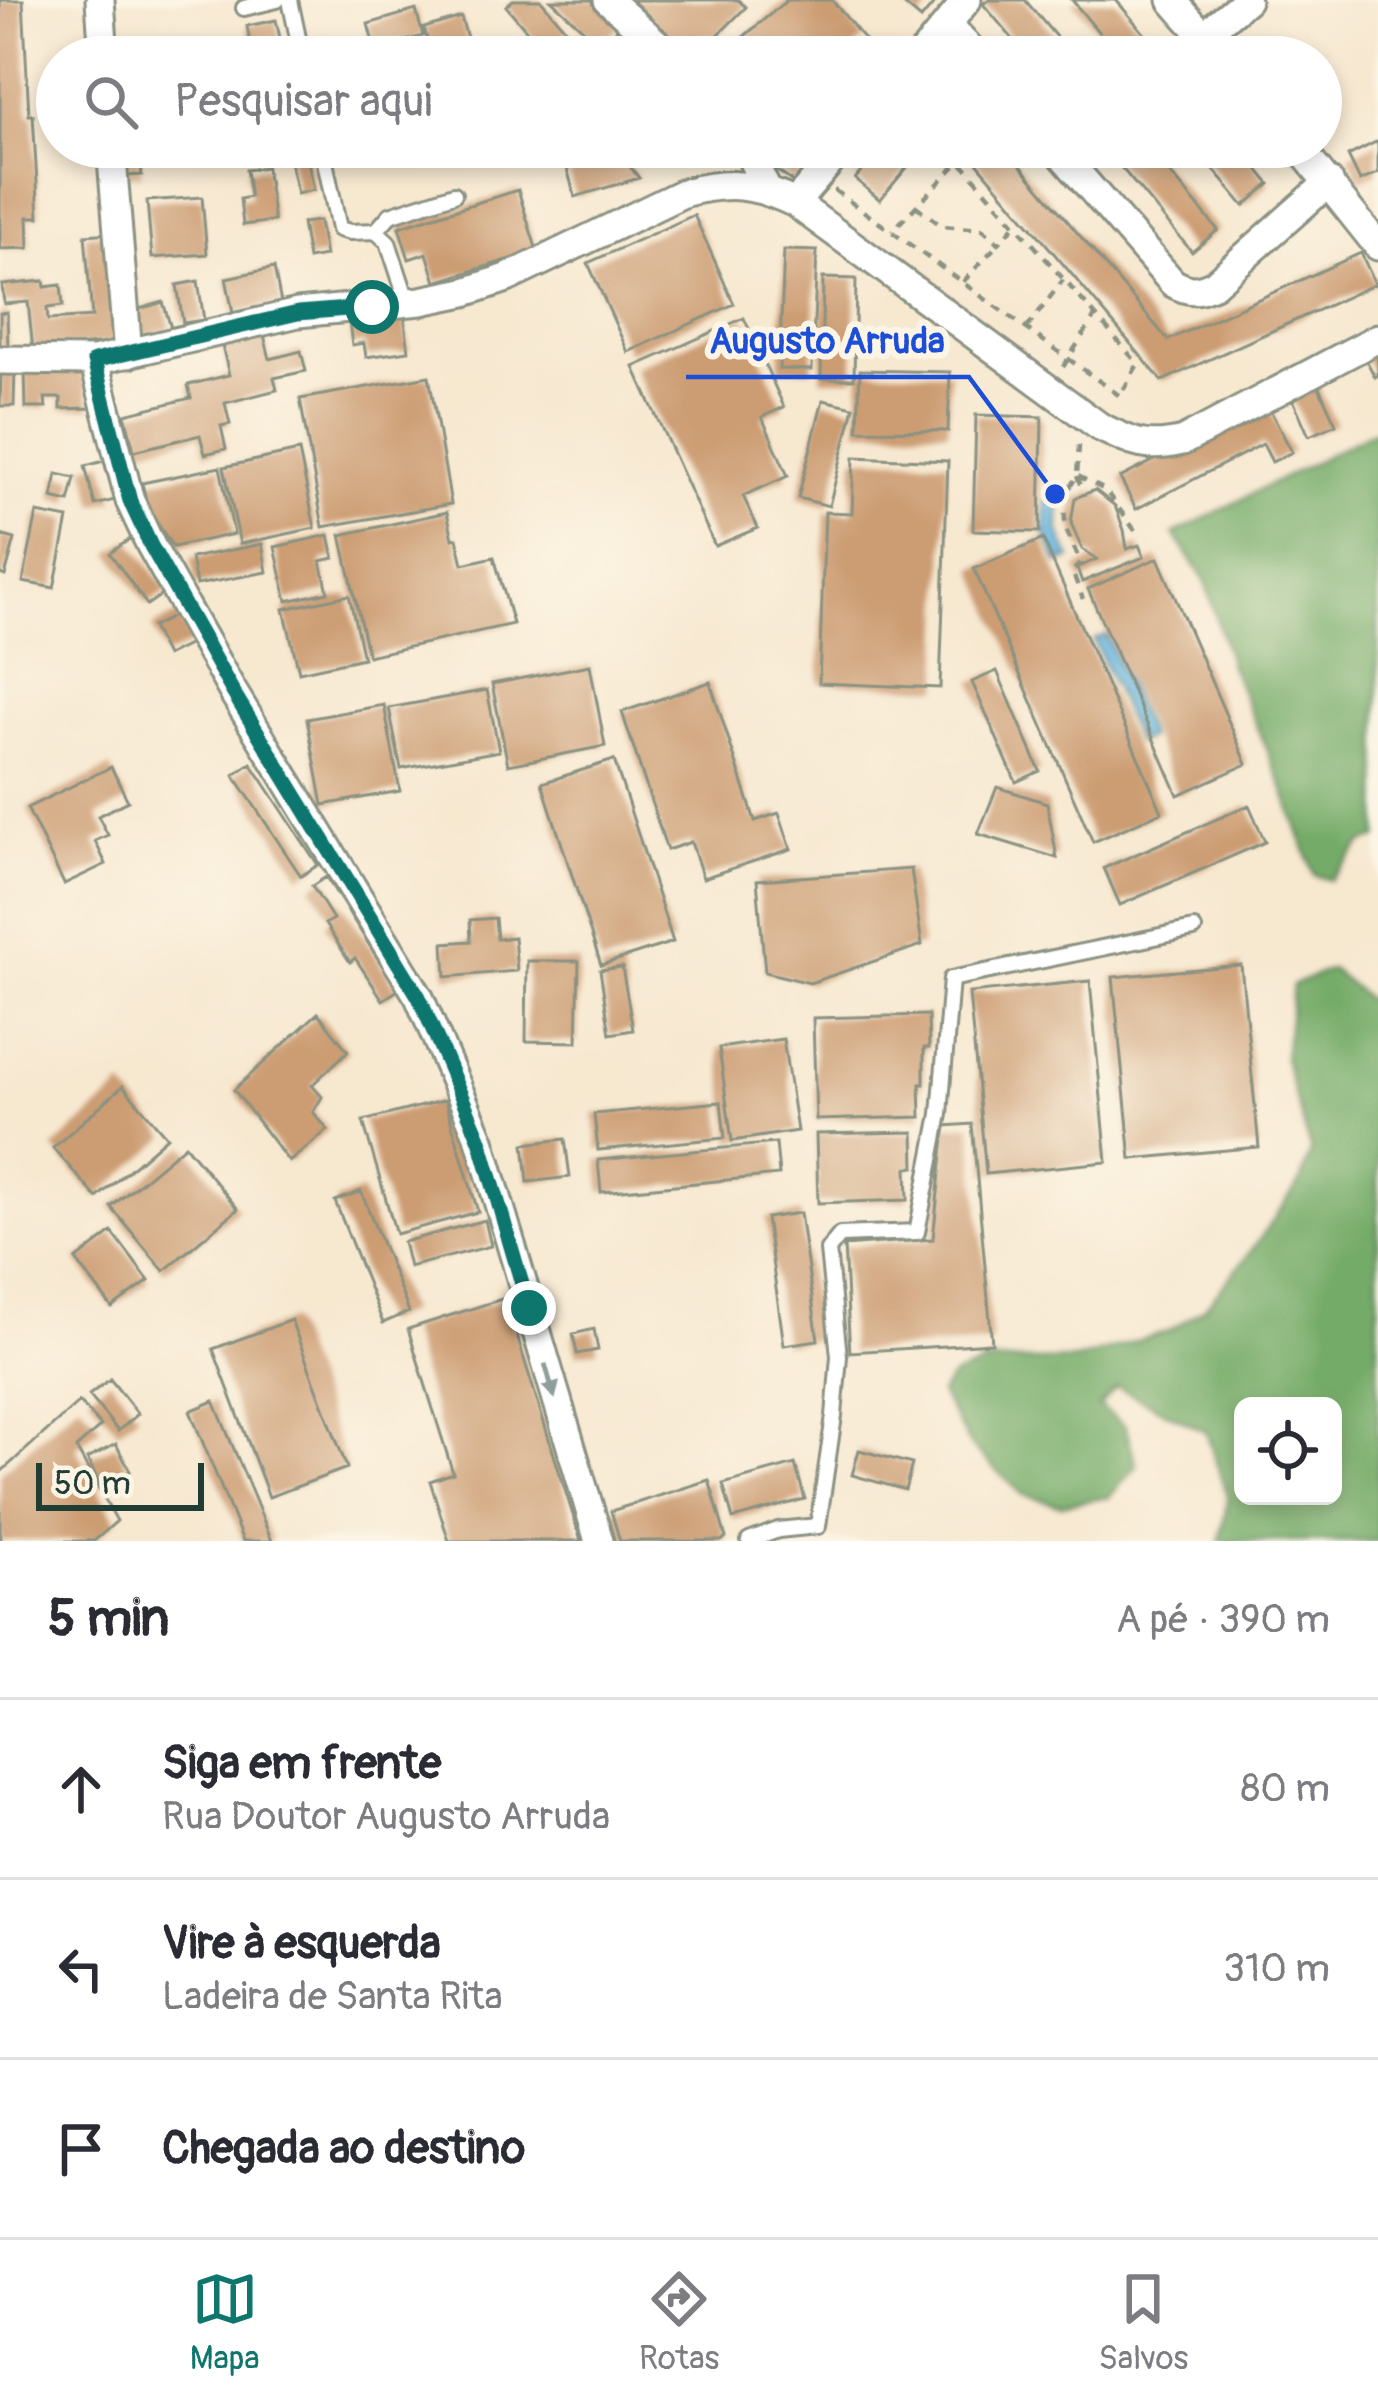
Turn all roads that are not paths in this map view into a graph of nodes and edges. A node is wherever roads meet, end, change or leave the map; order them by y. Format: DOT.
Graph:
graph roads {
  1 [pos="100,0"];
  2 [pos="278,0"];
  3 [pos="290,0"];
  4 [pos="608,0"];
  5 [pos="967,0"];
  6 [pos="1172,0"];
  7 [pos="1246,0"];
  8 [pos="244,8"];
  9 [pos="948,24"];
  10 [pos="103,36"];
  11 [pos="298,36"];
  12 [pos="648,36"];
  13 [pos="938,36"];
  14 [pos="959,36"];
  15 [pos="1204,36"];
  16 [pos="1220,36"];
  17 [pos="113,168"];
  18 [pos="326,168"];
  19 [pos="756,168"];
  20 [pos="825,168"];
  21 [pos="1073,168"];
  22 [pos="1317,168"];
  23 [pos="1329,182"];
  24 [pos="767,190"];
  25 [pos="454,194"];
  26 [pos="795,203"];
  27 [pos="376,232"];
  28 [pos="1378,246"];
  29 [pos="408,303"];
  30 [pos="1378,338"];
  31 [pos="128,354"];
  32 [pos="0,360"];
  33 [pos="94,361"];
  34 [pos="1194,929"];
  35 [pos="599,1541"];
  36 [pos="749,1541"];
  1 -- 10 [label="street"];
  2 -- 8 [label="lane"];
  3 -- 11 [label="lane"];
  4 -- 12 [label="street"];
  5 -- 9 [label="street"];
  6 -- 15 [label="street"];
  7 -- 16 [label="street"];
  9 -- 13 [label="street"];
  9 -- 14 [label="street"];
  17 -- 31 [label="street"];
  18 -- 27 [label="lane"];
  19 -- 24 [label="street"];
  20 -- 26 [label="street"];
  21 -- 23 [label="street"];
  22 -- 23 [label="street"];
  23 -- 28 [label="street"];
  24 -- 26 [label="street"];
  24 -- 29 [label="street"];
  25 -- 27 [label="lane"];
  26 -- 30 [label="street"];
  27 -- 29 [label="lane"];
  29 -- 31 [label="street"];
  31 -- 33 [label="street"];
  32 -- 33 [label="street"];
  33 -- 35 [label="street, one-way"];
  34 -- 36 [label="lane"];
}
